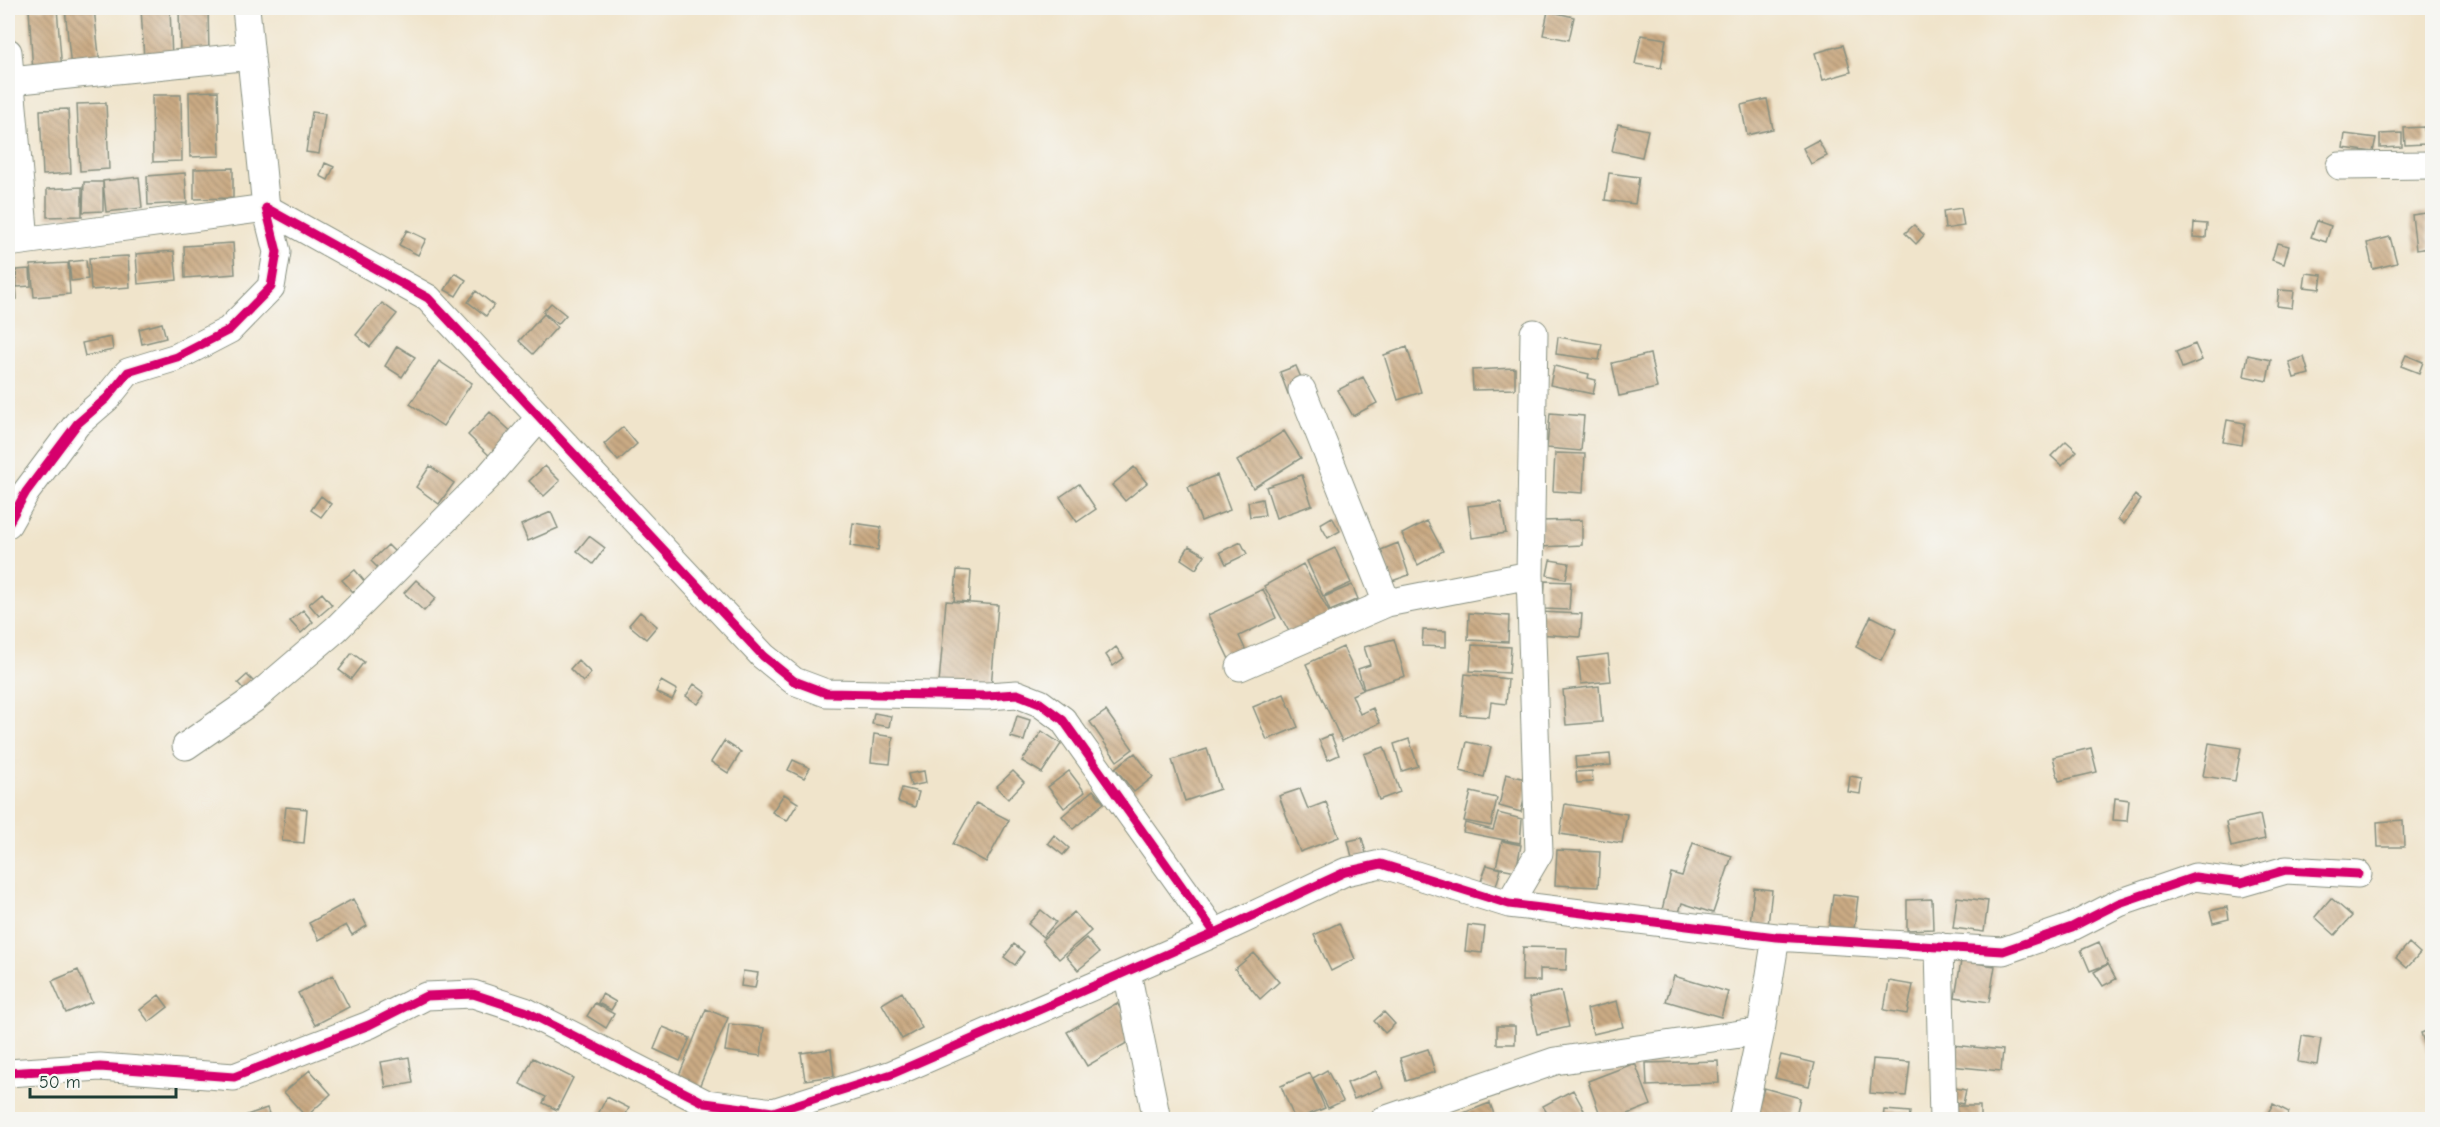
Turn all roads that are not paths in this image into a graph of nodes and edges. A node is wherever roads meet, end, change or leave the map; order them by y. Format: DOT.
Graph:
graph roads {
  1 [pos="246,8"];
  2 [pos="8,52"];
  3 [pos="251,56"];
  4 [pos="11,81"];
  5 [pos="2433,165"];
  6 [pos="2340,166"];
  7 [pos="266,208"];
  8 [pos="16,241"];
  9 [pos="1534,333"];
  10 [pos="1302,390"];
  11 [pos="540,417"];
  12 [pos="8,524"];
  13 [pos="1530,575"];
  14 [pos="1387,603"];
  15 [pos="1240,667"];
  16 [pos="186,746"];
  17 [pos="2358,874"];
  18 [pos="1509,904"];
  19 [pos="1215,933"];
  20 [pos="1776,937"];
  21 [pos="1940,946"];
  22 [pos="1127,972"];
  23 [pos="1761,1031"];
  24 [pos="8,1073"];
  25 [pos="1156,1119"];
  26 [pos="1384,1119"];
  27 [pos="1742,1119"];
  28 [pos="1943,1119"];
  1 -- 3 [label="street"];
  2 -- 4 [label="street"];
  3 -- 4 [label="street"];
  3 -- 7 [label="street"];
  4 -- 8 [label="street"];
  5 -- 6 [label="street"];
  7 -- 8 [label="street"];
  7 -- 11 [label="street"];
  7 -- 12 [label="street"];
  9 -- 13 [label="street"];
  10 -- 14 [label="street"];
  11 -- 16 [label="street"];
  11 -- 19 [label="street"];
  13 -- 14 [label="street"];
  13 -- 18 [label="street"];
  14 -- 15 [label="street"];
  17 -- 21 [label="street"];
  18 -- 19 [label="street"];
  18 -- 20 [label="street"];
  19 -- 22 [label="street"];
  20 -- 21 [label="street"];
  20 -- 23 [label="street"];
  21 -- 28 [label="street"];
  22 -- 24 [label="street"];
  22 -- 25 [label="street"];
  23 -- 26 [label="street"];
  23 -- 27 [label="street"];
}
